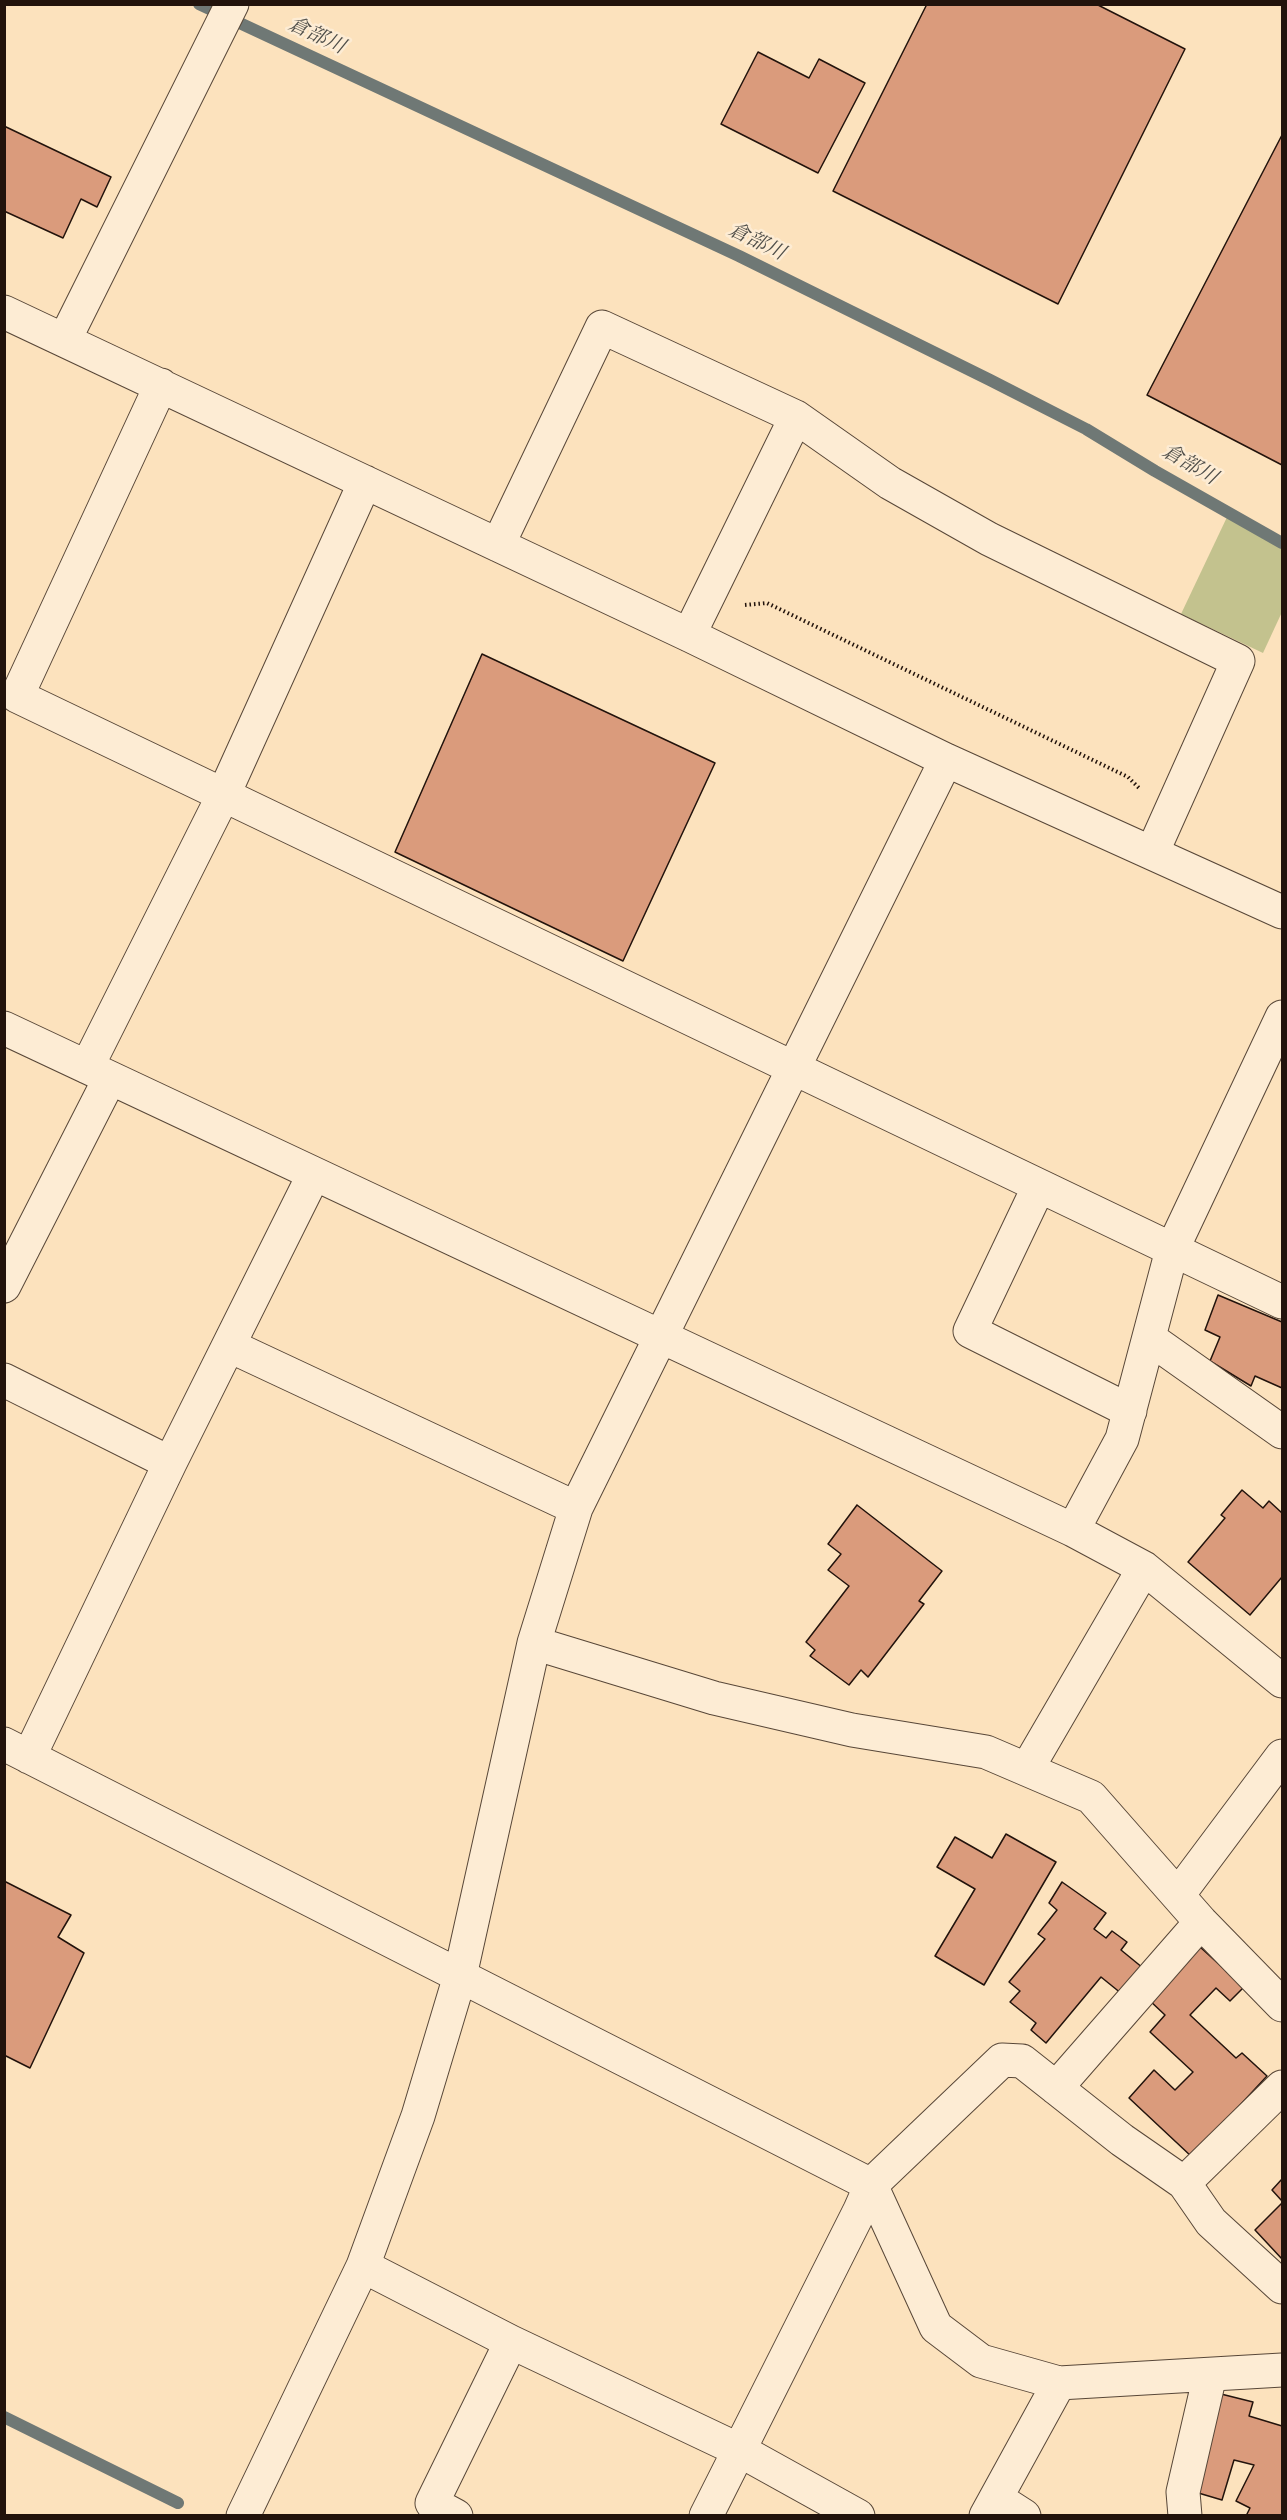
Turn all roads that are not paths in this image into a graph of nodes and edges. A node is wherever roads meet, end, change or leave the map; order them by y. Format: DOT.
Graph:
graph roads {
  1 [pos="232,4"];
  2 [pos="4,312"];
  3 [pos="65,339"];
  4 [pos="161,385"];
  5 [pos="796,417"];
  6 [pos="365,482"];
  7 [pos="498,545"];
  8 [pos="696,622"];
  9 [pos="11,694"];
  10 [pos="945,760"];
  11 [pos="223,796"];
  12 [pos="1152,852"];
  13 [pos="1282,912"];
  14 [pos="1282,1017"];
  15 [pos="4,1028"];
  16 [pos="792,1068"];
  17 [pos="99,1072"];
  18 [pos="314,1174"];
  19 [pos="1039,1186"];
  20 [pos="1172,1250"];
  21 [pos="4,1286"];
  22 [pos="1282,1302"];
  23 [pos="660,1337"];
  24 [pos="1149,1338"];
  25 [pos="230,1346"];
  26 [pos="4,1380"];
  27 [pos="1130,1411"];
  28 [pos="1282,1432"];
  29 [pos="170,1463"];
  30 [pos="576,1508"];
  31 [pos="1073,1530"];
  32 [pos="1144,1568"];
  33 [pos="534,1643"];
  34 [pos="1282,1681"];
  35 [pos="17,1750"];
  36 [pos="1282,1756"];
  37 [pos="1027,1769"];
  38 [pos="1178,1895"];
  39 [pos="1201,1922"];
  40 [pos="460,1976"];
  41 [pos="1282,2005"];
  42 [pos="1282,2087"];
  43 [pos="1056,2088"];
  44 [pos="1184,2183"];
  45 [pos="871,2185"];
  46 [pos="363,2266"];
  47 [pos="1282,2288"];
  48 [pos="511,2343"];
  49 [pos="1282,2370"];
  50 [pos="1210,2374"];
  51 [pos="1059,2383"];
  52 [pos="739,2450"];
  53 [pos="991,2506"];
  54 [pos="243,2516"];
  55 [pos="456,2516"];
  56 [pos="706,2516"];
  57 [pos="858,2516"];
  58 [pos="1024,2516"];
  59 [pos="1185,2516"];
  1 -- 3 [label="street"];
  2 -- 3 [label="street"];
  3 -- 4 [label="street"];
  4 -- 6 [label="street"];
  4 -- 9 [label="street"];
  5 -- 7 [label="street"];
  5 -- 8 [label="street"];
  5 -- 12 [label="street"];
  6 -- 7 [label="street"];
  6 -- 11 [label="street"];
  7 -- 8 [label="street"];
  8 -- 10 [label="street"];
  9 -- 11 [label="street"];
  10 -- 12 [label="street"];
  10 -- 16 [label="street"];
  11 -- 16 [label="street"];
  11 -- 17 [label="street"];
  12 -- 13 [label="street"];
  14 -- 20 [label="street"];
  15 -- 17 [label="street"];
  16 -- 19 [label="street"];
  16 -- 23 [label="street"];
  17 -- 18 [label="street"];
  17 -- 21 [label="street"];
  18 -- 23 [label="street"];
  18 -- 25 [label="street"];
  19 -- 20 [label="street"];
  19 -- 27 [label="street"];
  20 -- 22 [label="street"];
  20 -- 24 [label="street"];
  23 -- 30 [label="street"];
  23 -- 31 [label="street"];
  24 -- 27 [label="street"];
  24 -- 28 [label="street"];
  25 -- 29 [label="street"];
  25 -- 30 [label="street"];
  26 -- 29 [label="street"];
  27 -- 31 [label="street"];
  29 -- 35 [label="street"];
  30 -- 33 [label="street"];
  31 -- 32 [label="street"];
  32 -- 34 [label="street"];
  32 -- 37 [label="street"];
  33 -- 37 [label="street"];
  33 -- 40 [label="street"];
  35 -- 40 [label="street"];
  36 -- 38 [label="street"];
  37 -- 38 [label="street"];
  38 -- 39 [label="street"];
  39 -- 41 [label="street"];
  39 -- 43 [label="street"];
  40 -- 45 [label="street"];
  40 -- 46 [label="street"];
  42 -- 44 [label="street"];
  43 -- 44 [label="street"];
  43 -- 45 [label="street"];
  44 -- 47 [label="street"];
  45 -- 51 [label="street"];
  45 -- 52 [label="street"];
  46 -- 48 [label="street"];
  46 -- 54 [label="street"];
  48 -- 52 [label="street"];
  48 -- 55 [label="street"];
  49 -- 50 [label="street"];
  50 -- 51 [label="street"];
  50 -- 59 [label="street"];
  51 -- 53 [label="street"];
  52 -- 56 [label="street"];
  52 -- 57 [label="street"];
  53 -- 58 [label="street"];
}
